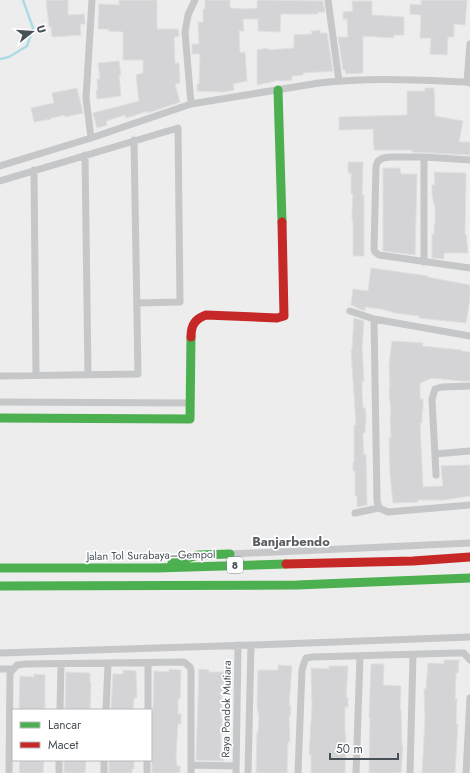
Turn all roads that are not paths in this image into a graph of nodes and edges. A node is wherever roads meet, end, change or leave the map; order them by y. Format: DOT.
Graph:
graph roads {
  1 [pos="92,0"];
  2 [pos="195,0"];
  3 [pos="328,0"];
  4 [pos="470,44"];
  5 [pos="339,81"];
  6 [pos="469,83"];
  7 [pos="278,90"];
  8 [pos="191,104"];
  9 [pos="91,138"];
  10 [pos="134,140"];
  11 [pos="85,155"];
  12 [pos="424,157"];
  13 [pos="470,160"];
  14 [pos="0,166"];
  15 [pos="34,170"];
  16 [pos="0,181"];
  17 [pos="424,262"];
  18 [pos="470,268"];
  19 [pos="136,303"];
  20 [pos="350,311"];
  21 [pos="374,319"];
  22 [pos="470,336"];
  23 [pos="36,375"];
  24 [pos="88,375"];
  25 [pos="0,376"];
  26 [pos="470,386"];
  27 [pos="0,402"];
  28 [pos="190,402"];
  29 [pos="0,418"];
  30 [pos="470,451"];
  31 [pos="435,454"];
  32 [pos="436,475"];
  33 [pos="470,505"];
  34 [pos="379,508"];
  35 [pos="355,513"];
  36 [pos="470,543"];
  37 [pos="230,554"];
  38 [pos="470,557"];
  39 [pos="0,568"];
  40 [pos="157,568"];
  41 [pos="470,578"];
  42 [pos="0,586"];
  43 [pos="470,637"];
  44 [pos="238,645"];
  45 [pos="251,645"];
  46 [pos="0,653"];
  47 [pos="413,655"];
  48 [pos="360,657"];
  49 [pos="470,660"];
  50 [pos="148,663"];
  51 [pos="61,664"];
  52 [pos="108,664"];
  53 [pos="0,669"];
  54 [pos="13,669"];
  55 [pos="470,698"];
  56 [pos="60,709"];
  57 [pos="106,709"];
  58 [pos="148,709"];
  59 [pos="59,761"];
  60 [pos="104,761"];
  61 [pos="148,761"];
  62 [pos="191,769"];
  63 [pos="236,770"];
  64 [pos="9,773"];
  65 [pos="59,773"];
  66 [pos="104,773"];
  67 [pos="147,773"];
  68 [pos="248,773"];
  69 [pos="298,773"];
  70 [pos="356,773"];
  71 [pos="410,773"];
  72 [pos="466,773"];
  1 -- 9 [label="street"];
  2 -- 8 [label="street"];
  3 -- 5 [label="street"];
  4 -- 6 [label="street"];
  5 -- 6 [label="street"];
  5 -- 7 [label="street"];
  7 -- 8 [label="street"];
  7 -- 28 [label="main road"];
  8 -- 9 [label="street"];
  9 -- 14 [label="street"];
  10 -- 11 [label="street"];
  10 -- 19 [label="street"];
  10 -- 19 [label="street"];
  11 -- 15 [label="street"];
  11 -- 24 [label="street"];
  12 -- 13 [label="street"];
  12 -- 17 [label="street"];
  12 -- 17 [label="street"];
  15 -- 16 [label="street"];
  15 -- 23 [label="street"];
  17 -- 18 [label="street"];
  19 -- 24 [label="street"];
  20 -- 21 [label="street"];
  21 -- 22 [label="street"];
  21 -- 34 [label="street"];
  23 -- 24 [label="street"];
  23 -- 25 [label="street"];
  26 -- 31 [label="street"];
  27 -- 28 [label="street"];
  28 -- 29 [label="main road"];
  30 -- 31 [label="street"];
  31 -- 32 [label="street"];
  33 -- 34 [label="street"];
  34 -- 35 [label="street"];
  36 -- 37 [label="street"];
  37 -- 40 [label="main road"];
  38 -- 40 [label="main road, Jalan Tol Surabaya–Gempol / 8"];
  39 -- 40 [label="main road, Jalan Tol Surabaya–Gempol / 8"];
  41 -- 42 [label="main road, 8"];
  43 -- 45 [label="street"];
  44 -- 45 [label="street"];
  44 -- 46 [label="street"];
  44 -- 63 [label="street, Raya Pondok Mutiara"];
  45 -- 68 [label="street"];
  47 -- 48 [label="street"];
  47 -- 49 [label="street"];
  47 -- 71 [label="street"];
  48 -- 69 [label="street"];
  48 -- 70 [label="street"];
  50 -- 52 [label="street"];
  50 -- 58 [label="street"];
  50 -- 62 [label="street"];
  51 -- 52 [label="street"];
  51 -- 54 [label="street"];
  51 -- 56 [label="street"];
  52 -- 57 [label="street"];
  53 -- 54 [label="street"];
  54 -- 64 [label="street"];
  55 -- 72 [label="street"];
  59 -- 65 [label="street"];
  60 -- 66 [label="street"];
  61 -- 67 [label="street"];
  62 -- 63 [label="street"];
}
